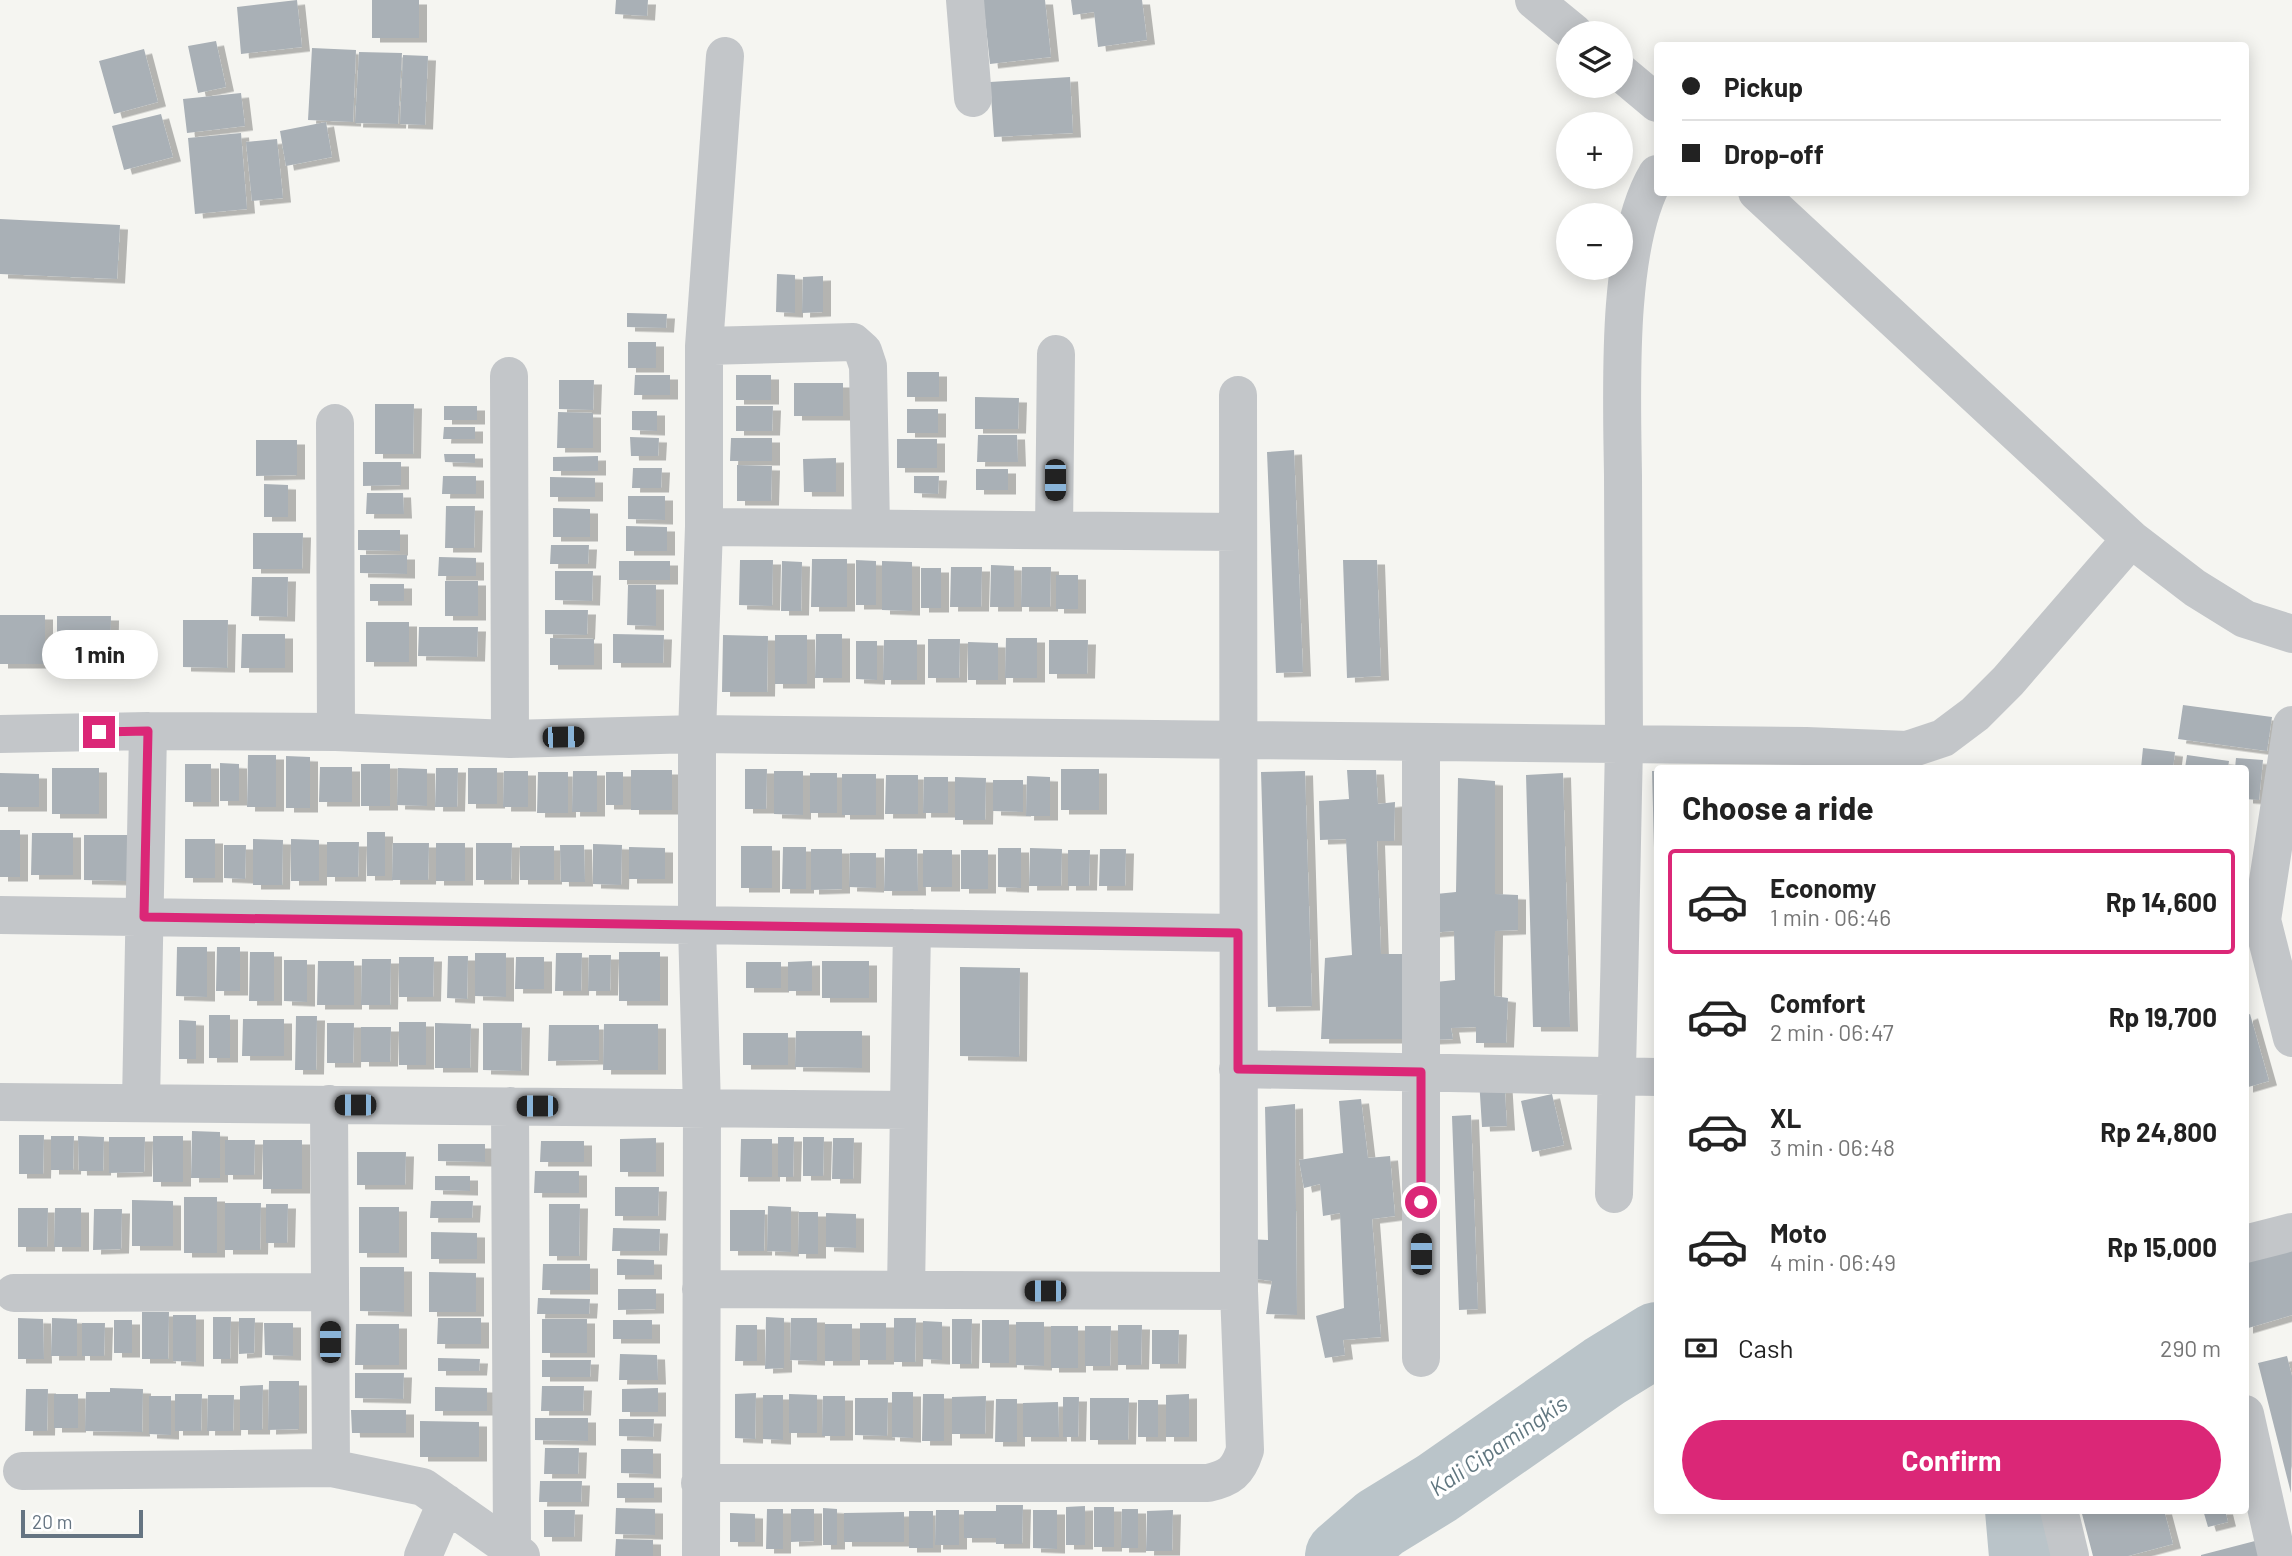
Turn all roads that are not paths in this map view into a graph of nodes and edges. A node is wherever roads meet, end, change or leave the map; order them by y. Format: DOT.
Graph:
graph roads {
  1 [pos="965,0"];
  2 [pos="1534,0"];
  3 [pos="1559,21"];
  4 [pos="725,57"];
  5 [pos="1633,83"];
  6 [pos="973,98"];
  7 [pos="1654,100"];
  8 [pos="1654,179"];
  9 [pos="1761,196"];
  10 [pos="704,346"];
  11 [pos="1056,354"];
  12 [pos="509,376"];
  13 [pos="1238,395"];
  14 [pos="335,423"];
  15 [pos="704,527"];
  16 [pos="870,528"];
  17 [pos="1054,530"];
  18 [pos="1238,532"];
  19 [pos="2131,539"];
  20 [pos="2292,634"];
  21 [pos="2292,724"];
  22 [pos="148,731"];
  23 [pos="336,732"];
  24 [pos="0,734"];
  25 [pos="696,734"];
  26 [pos="510,739"];
  27 [pos="1238,740"];
  28 [pos="1421,743"];
  29 [pos="1624,745"];
  30 [pos="1807,757"];
  31 [pos="0,915"];
  32 [pos="144,917"];
  33 [pos="2266,920"];
  34 [pos="697,926"];
  35 [pos="912,928"];
  36 [pos="1238,933"];
  37 [pos="2292,1038"];
  38 [pos="1238,1069"];
  39 [pos="1421,1072"];
  40 [pos="1616,1076"];
  41 [pos="1654,1077"];
  42 [pos="0,1102"];
  43 [pos="141,1103"];
  44 [pos="329,1104"];
  45 [pos="510,1106"];
  46 [pos="702,1108"];
  47 [pos="909,1110"];
  48 [pos="1614,1194"];
  49 [pos="2292,1232"];
  50 [pos="2249,1243"];
  51 [pos="701,1289"];
  52 [pos="906,1290"];
  53 [pos="1238,1291"];
  54 [pos="330,1292"];
  55 [pos="14,1293"];
  56 [pos="1421,1358"];
  57 [pos="2249,1432"];
  58 [pos="331,1468"];
  59 [pos="22,1471"];
  60 [pos="700,1483"];
  61 [pos="446,1503"];
  62 [pos="2060,1514"];
  63 [pos="517,1553"];
  64 [pos="423,1556"];
  65 [pos="701,1556"];
  66 [pos="2070,1556"];
  67 [pos="2277,1556"];
  1 -- 6 [label="street"];
  2 -- 3 [label="street"];
  4 -- 10 [label="street"];
  5 -- 7 [label="street"];
  8 -- 29 [label="street"];
  9 -- 19 [label="street"];
  10 -- 15 [label="street"];
  10 -- 16 [label="street"];
  11 -- 17 [label="street"];
  12 -- 26 [label="street"];
  13 -- 18 [label="street"];
  14 -- 23 [label="street"];
  15 -- 16 [label="street"];
  15 -- 25 [label="street"];
  16 -- 17 [label="street"];
  17 -- 18 [label="street"];
  18 -- 27 [label="street"];
  19 -- 20 [label="street"];
  19 -- 30 [label="street"];
  21 -- 33 [label="street"];
  22 -- 23 [label="street"];
  22 -- 24 [label="street"];
  22 -- 32 [label="street"];
  23 -- 26 [label="street"];
  25 -- 26 [label="street"];
  25 -- 27 [label="street"];
  25 -- 34 [label="street"];
  27 -- 28 [label="street"];
  27 -- 36 [label="street"];
  28 -- 29 [label="street"];
  28 -- 39 [label="street"];
  29 -- 30 [label="street"];
  29 -- 40 [label="street"];
  31 -- 32 [label="street"];
  32 -- 34 [label="street"];
  32 -- 43 [label="street"];
  33 -- 37 [label="street"];
  34 -- 35 [label="street"];
  34 -- 46 [label="street"];
  35 -- 36 [label="street"];
  35 -- 47 [label="street"];
  36 -- 38 [label="street"];
  38 -- 39 [label="street"];
  38 -- 53 [label="street"];
  39 -- 40 [label="street"];
  39 -- 56 [label="street"];
  40 -- 41 [label="street"];
  40 -- 48 [label="street"];
  42 -- 43 [label="street"];
  43 -- 44 [label="street"];
  44 -- 45 [label="street"];
  44 -- 54 [label="street"];
  45 -- 46 [label="street"];
  45 -- 63 [label="street"];
  46 -- 47 [label="street"];
  46 -- 51 [label="street"];
  47 -- 52 [label="street"];
  49 -- 50 [label="street"];
  51 -- 52 [label="street"];
  51 -- 60 [label="street"];
  52 -- 53 [label="street"];
  53 -- 60 [label="street"];
  54 -- 55 [label="street"];
  54 -- 58 [label="street"];
  57 -- 67 [label="street"];
  58 -- 59 [label="street"];
  58 -- 61 [label="street"];
  60 -- 65 [label="street"];
  61 -- 63 [label="street"];
  61 -- 64 [label="street"];
  62 -- 66 [label="street"];
}
